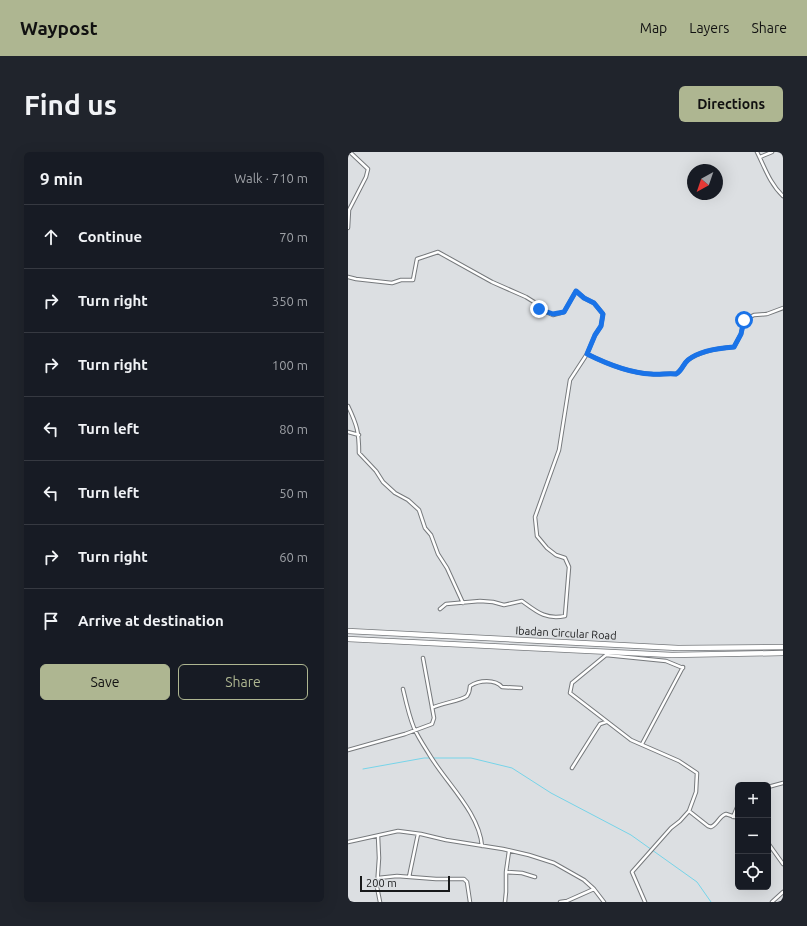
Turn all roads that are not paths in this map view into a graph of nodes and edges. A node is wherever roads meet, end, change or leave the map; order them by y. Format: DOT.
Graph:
graph roads {
  1 [pos="350,152"];
  2 [pos="757,152"];
  3 [pos="772,152"];
  4 [pos="760,157"];
  5 [pos="783,196"];
  6 [pos="348,228"];
  7 [pos="348,277"];
  8 [pos="783,308"];
  9 [pos="587,354"];
  10 [pos="348,406"];
  11 [pos="348,432"];
  12 [pos="358,435"];
  13 [pos="463,603"];
  14 [pos="440,609"];
  15 [pos="348,631"];
  16 [pos="348,639"];
  17 [pos="783,647"];
  18 [pos="783,653"];
  19 [pos="423,658"];
  20 [pos="521,688"];
  21 [pos="403,689"];
  22 [pos="432,708"];
  23 [pos="606,722"];
  24 [pos="415,730"];
  25 [pos="642,744"];
  26 [pos="348,750"];
  27 [pos="572,768"];
  28 [pos="783,783"];
  29 [pos="771,786"];
  30 [pos="688,811"];
  31 [pos="735,812"];
  32 [pos="733,817"];
  33 [pos="418,834"];
  34 [pos="378,836"];
  35 [pos="348,842"];
  36 [pos="482,846"];
  37 [pos="771,847"];
  38 [pos="509,851"];
  39 [pos="783,864"];
  40 [pos="506,872"];
  41 [pos="409,877"];
  42 [pos="535,877"];
  43 [pos="378,878"];
  44 [pos="594,889"];
  45 [pos="783,892"];
  46 [pos="380,902"];
  47 [pos="470,902"];
  48 [pos="505,902"];
  49 [pos="560,902"];
  50 [pos="604,902"];
  51 [pos="645,902"];
  52 [pos="772,902"];
  1 -- 6 [label="street"];
  2 -- 4 [label="street"];
  3 -- 4 [label="street"];
  4 -- 5 [label="street"];
  7 -- 9 [label="street"];
  8 -- 9 [label="street"];
  9 -- 13 [label="street"];
  10 -- 12 [label="street"];
  11 -- 12 [label="street"];
  12 -- 13 [label="street"];
  13 -- 14 [label="street"];
  15 -- 17 [label="highway, Ibadan Circular Road"];
  16 -- 18 [label="highway, Ibadan Circular Road"];
  19 -- 22 [label="street"];
  20 -- 22 [label="street"];
  21 -- 24 [label="street"];
  22 -- 24 [label="street"];
  23 -- 25 [label="street"];
  23 -- 25 [label="street"];
  23 -- 27 [label="street"];
  24 -- 26 [label="street"];
  24 -- 36 [label="street"];
  25 -- 30 [label="street"];
  28 -- 29 [label="street"];
  30 -- 32 [label="street"];
  30 -- 51 [label="street"];
  31 -- 32 [label="street"];
  33 -- 34 [label="street"];
  33 -- 36 [label="street"];
  33 -- 41 [label="street"];
  34 -- 35 [label="street"];
  34 -- 43 [label="street"];
  36 -- 38 [label="street"];
  37 -- 39 [label="street"];
  38 -- 40 [label="street"];
  38 -- 44 [label="street"];
  40 -- 42 [label="street"];
  40 -- 48 [label="street"];
  41 -- 43 [label="street"];
  41 -- 47 [label="street"];
  43 -- 46 [label="street"];
  44 -- 49 [label="street"];
  44 -- 50 [label="street"];
  45 -- 52 [label="street"];
}
